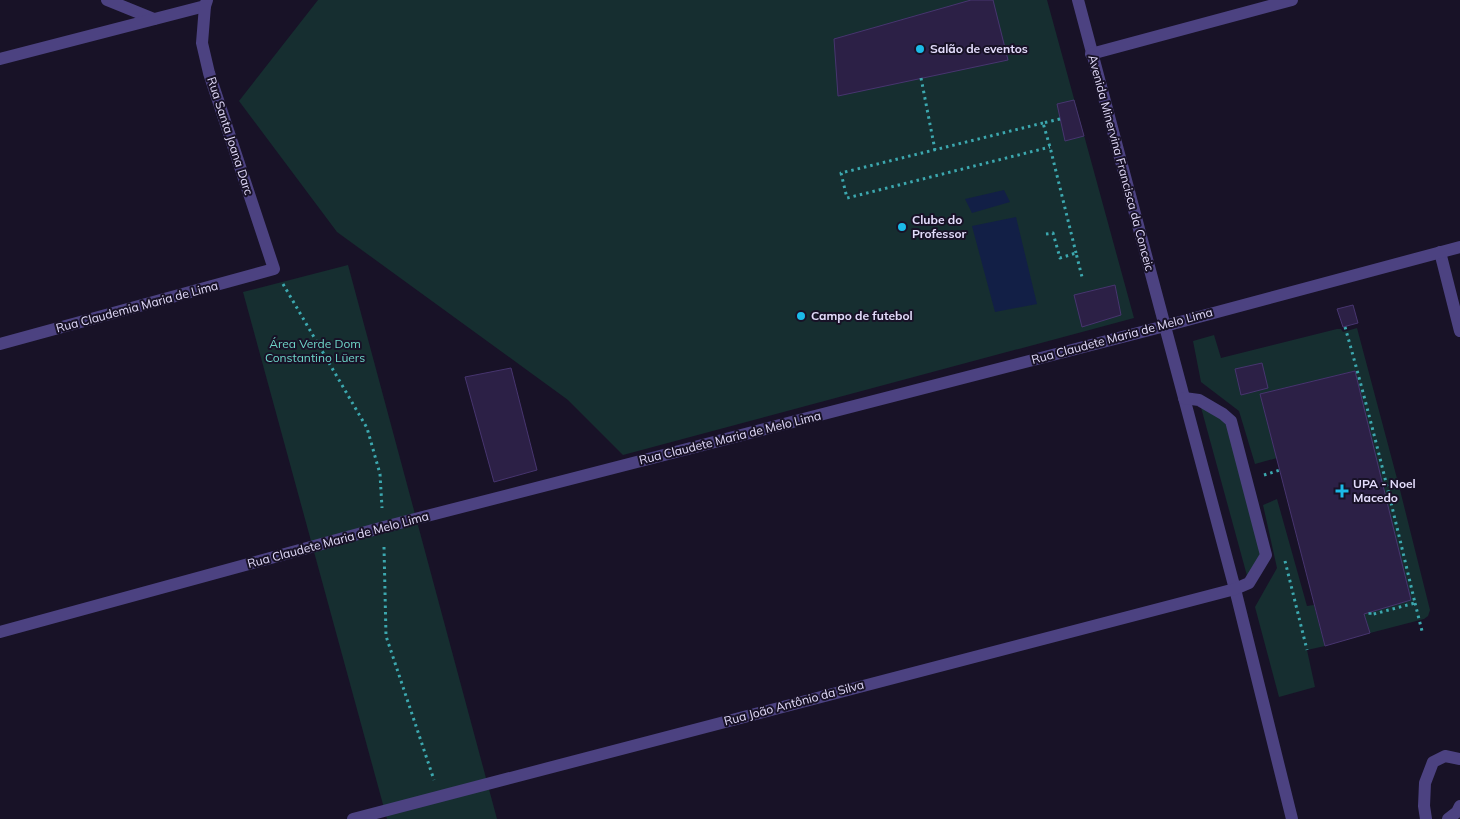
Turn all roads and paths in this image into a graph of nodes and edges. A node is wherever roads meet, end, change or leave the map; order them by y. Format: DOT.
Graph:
graph roads {
  1 [pos="107,0"];
  2 [pos="1078,0"];
  3 [pos="1292,0"];
  4 [pos="206,3"];
  5 [pos="154,19"];
  6 [pos="1092,54"];
  7 [pos="0,59"];
  8 [pos="921,78"];
  9 [pos="1060,119"];
  10 [pos="1043,123"];
  11 [pos="1050,147"];
  12 [pos="935,150"];
  13 [pos="1046,234"];
  14 [pos="1460,247"];
  15 [pos="1440,252"];
  16 [pos="1076,253"];
  17 [pos="274,269"];
  18 [pos="1082,277"];
  19 [pos="1165,326"];
  20 [pos="1345,326"];
  21 [pos="1460,331"];
  22 [pos="0,344"];
  23 [pos="1184,398"];
  24 [pos="1280,470"];
  25 [pos="1264,475"];
  26 [pos="1235,589"];
  27 [pos="1415,603"];
  28 [pos="1370,612"];
  29 [pos="1422,631"];
  30 [pos="0,632"];
  31 [pos="1460,759"];
  32 [pos="1460,806"];
  33 [pos="353,819"];
  34 [pos="1292,819"];
  35 [pos="1426,819"];
  36 [pos="1448,819"];
  1 -- 5 [label="street"];
  2 -- 6 [label="street, Avenida Minervina Francisca da Conceic"];
  3 -- 6 [label="street"];
  4 -- 5 [label="street"];
  4 -- 17 [label="street, Rua Santa Joana Darc"];
  5 -- 7 [label="street"];
  6 -- 19 [label="street, Avenida Minervina Francisca da Conceic"];
  8 -- 12 [label="path"];
  9 -- 10 [label="path"];
  10 -- 11 [label="path"];
  10 -- 12 [label="path"];
  11 -- 12 [label="path"];
  11 -- 16 [label="path"];
  13 -- 16 [label="path"];
  14 -- 15 [label="street, Rua Claudete Maria de Melo Lima"];
  15 -- 19 [label="street, Rua Claudete Maria de Melo Lima"];
  15 -- 21 [label="street"];
  16 -- 18 [label="path"];
  17 -- 22 [label="street, Rua Claudemia Maria de Lima"];
  19 -- 23 [label="street, Avenida Minervina Francisca da Conceic"];
  19 -- 30 [label="street, Rua Claudete Maria de Melo Lima"];
  20 -- 27 [label="path"];
  23 -- 26 [label="street, Avenida Minervina Francisca da Conceic"];
  23 -- 26 [label="street"];
  24 -- 25 [label="path"];
  26 -- 33 [label="street, Rua João Antônio da Silva"];
  26 -- 34 [label="street, Avenida Minervina Francisca da Conceic"];
  27 -- 28 [label="path"];
  27 -- 29 [label="path"];
  31 -- 35 [label="street"];
  32 -- 36 [label="street"];
}
